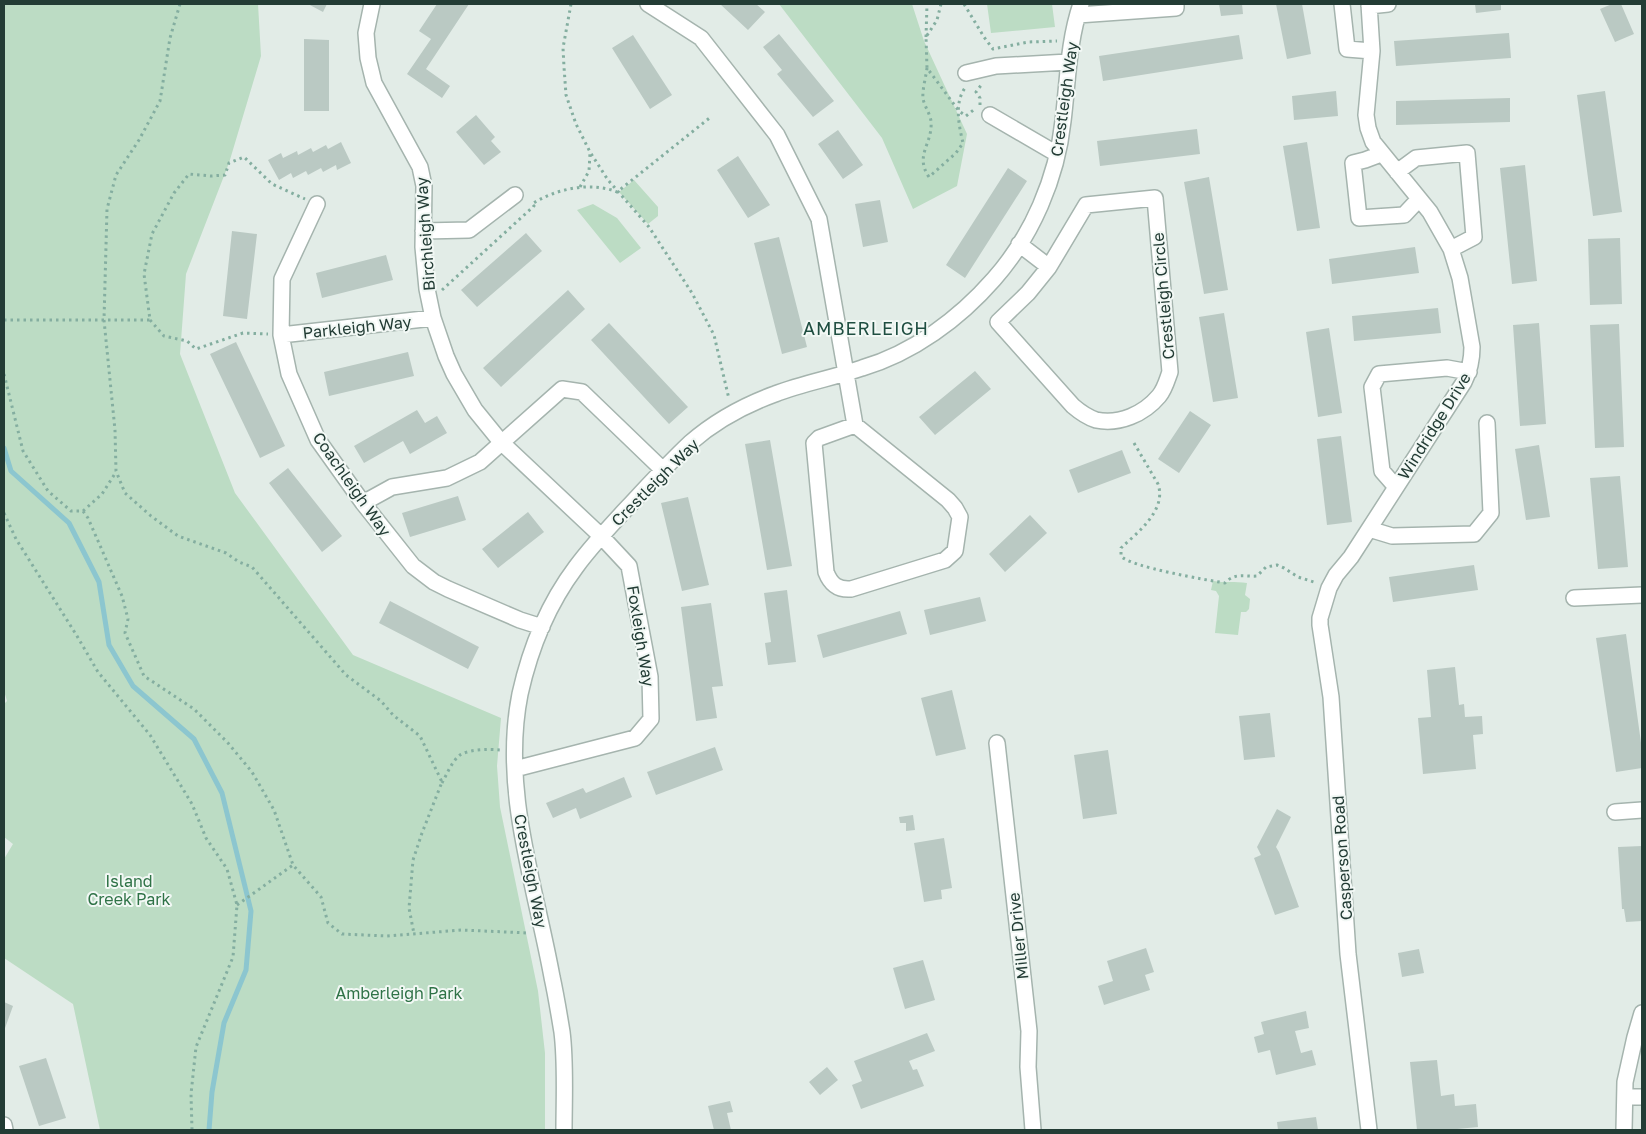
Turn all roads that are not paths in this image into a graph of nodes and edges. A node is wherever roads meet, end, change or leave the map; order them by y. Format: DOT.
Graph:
graph roads {
  1 [pos="372,4"];
  2 [pos="648,4"];
  3 [pos="1176,4"];
  4 [pos="1342,4"];
  5 [pos="1388,4"];
  6 [pos="1369,5"];
  7 [pos="1079,9"];
  8 [pos="1372,51"];
  9 [pos="1068,62"];
  10 [pos="966,80"];
  11 [pos="990,115"];
  12 [pos="1057,154"];
  13 [pos="1381,154"];
  14 [pos="1397,172"];
  15 [pos="515,195"];
  16 [pos="1419,199"];
  17 [pos="317,204"];
  18 [pos="423,231"];
  19 [pos="1019,244"];
  20 [pos="1452,249"];
  21 [pos="1049,267"];
  22 [pos="433,318"];
  23 [pos="281,335"];
  24 [pos="1469,372"];
  25 [pos="846,373"];
  26 [pos="1487,423"];
  27 [pos="856,425"];
  28 [pos="501,442"];
  29 [pos="664,470"];
  30 [pos="1396,487"];
  31 [pos="363,503"];
  32 [pos="1369,529"];
  33 [pos="601,536"];
  34 [pos="1329,588"];
  35 [pos="1642,595"];
  36 [pos="1574,598"];
  37 [pos="542,628"];
  38 [pos="997,743"];
  39 [pos="514,770"];
  40 [pos="1642,810"];
  41 [pos="1615,812"];
  42 [pos="1642,1013"];
  43 [pos="1625,1097"];
  44 [pos="1642,1097"];
  45 [pos="4,1125"];
  46 [pos="5,1130"];
  47 [pos="564,1130"];
  48 [pos="1033,1130"];
  49 [pos="1369,1130"];
  50 [pos="1624,1130"];
  1 -- 18 [label="street, Birchleigh Way"];
  2 -- 25 [label="street"];
  3 -- 7 [label="street"];
  4 -- 8 [label="street"];
  5 -- 6 [label="street"];
  6 -- 8 [label="street, Windridge Drive"];
  7 -- 9 [label="street, Crestleigh Way"];
  8 -- 13 [label="street, Windridge Drive"];
  9 -- 10 [label="street"];
  9 -- 12 [label="street, Crestleigh Way"];
  11 -- 12 [label="street"];
  12 -- 19 [label="street, Crestleigh Way"];
  13 -- 14 [label="street, Windridge Drive"];
  13 -- 16 [label="street"];
  14 -- 16 [label="street, Windridge Drive"];
  14 -- 20 [label="street"];
  15 -- 18 [label="street"];
  16 -- 20 [label="street, Windridge Drive"];
  17 -- 23 [label="street, Coachleigh Way"];
  18 -- 22 [label="street, Birchleigh Way"];
  19 -- 21 [label="street"];
  19 -- 25 [label="street, Crestleigh Way"];
  20 -- 24 [label="street, Windridge Drive"];
  21 -- 21 [label="street, Crestleigh Circle"];
  22 -- 23 [label="street, Parkleigh Way"];
  22 -- 28 [label="street, Birchleigh Way"];
  23 -- 31 [label="street, Coachleigh Way"];
  24 -- 30 [label="street, Windridge Drive"];
  24 -- 30 [label="street"];
  25 -- 27 [label="street"];
  25 -- 29 [label="street, Crestleigh Way"];
  26 -- 32 [label="street"];
  27 -- 27 [label="street"];
  28 -- 29 [label="street"];
  28 -- 31 [label="street"];
  28 -- 33 [label="street, Birchleigh Way"];
  29 -- 33 [label="street, Crestleigh Way"];
  30 -- 32 [label="street, Windridge Drive"];
  31 -- 37 [label="street, Coachleigh Way"];
  32 -- 34 [label="street, Windridge Drive"];
  33 -- 37 [label="street, Crestleigh Way"];
  33 -- 39 [label="street, Foxleigh Way"];
  34 -- 49 [label="street, Casperson Road"];
  35 -- 36 [label="street"];
  37 -- 39 [label="street, Crestleigh Way"];
  38 -- 48 [label="street, Miller Drive"];
  39 -- 47 [label="street, Crestleigh Way"];
  40 -- 41 [label="street"];
  42 -- 43 [label="street"];
  43 -- 44 [label="street"];
  43 -- 50 [label="street"];
  45 -- 46 [label="street"];
}
